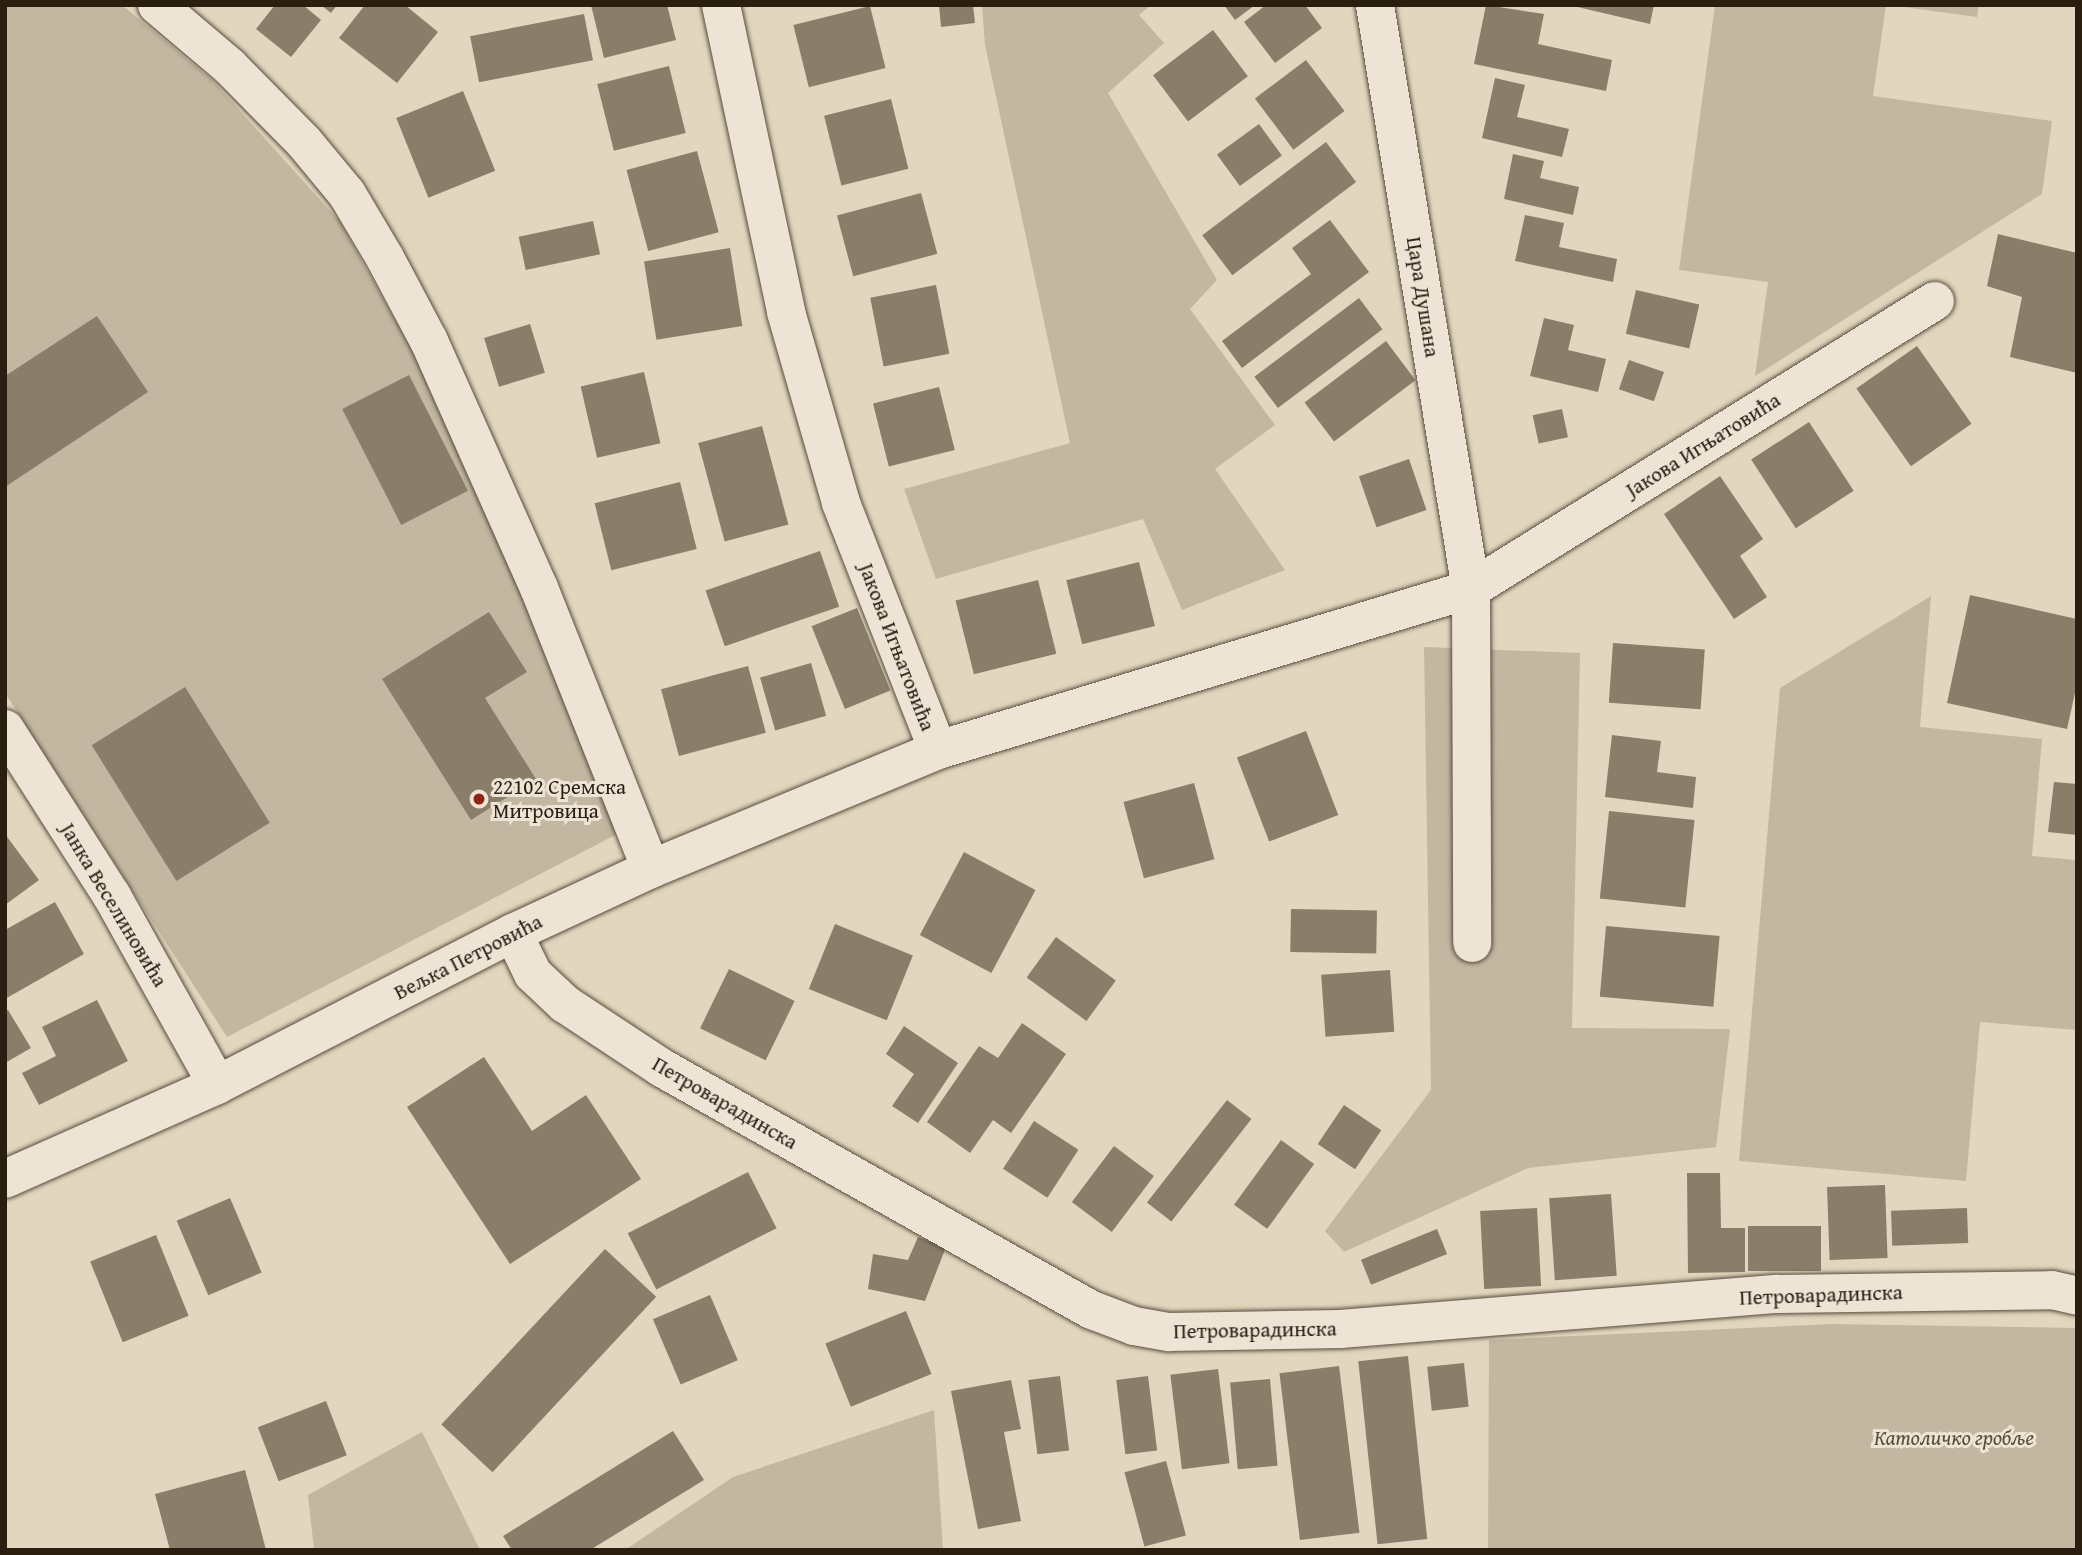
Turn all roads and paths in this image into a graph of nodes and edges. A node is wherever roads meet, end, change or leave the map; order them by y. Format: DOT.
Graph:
graph roads {
  1 [pos="158,5"];
  2 [pos="721,5"];
  3 [pos="1375,5"];
  4 [pos="1935,301"];
  5 [pos="1471,589"];
  6 [pos="5,729"];
  7 [pos="938,750"];
  8 [pos="651,869"];
  9 [pos="513,933"];
  10 [pos="1472,943"];
  11 [pos="217,1085"];
  12 [pos="5,1179"];
  13 [pos="2077,1296"];
  1 -- 8 [label="street"];
  2 -- 7 [label="street, Јакова Игњатовића"];
  3 -- 5 [label="street, Цара Душана"];
  4 -- 5 [label="street, Јакова Игњатовића"];
  5 -- 7 [label="street, Јакова Игњатовића"];
  5 -- 10 [label="street"];
  6 -- 11 [label="street, Јанка Веселиновића"];
  7 -- 8 [label="street, Вељка Петровића"];
  8 -- 9 [label="street, Вељка Петровића"];
  9 -- 11 [label="street, Вељка Петровића"];
  9 -- 13 [label="street, Петроварадинска"];
  11 -- 12 [label="street, Вељка Петровића"];
}
